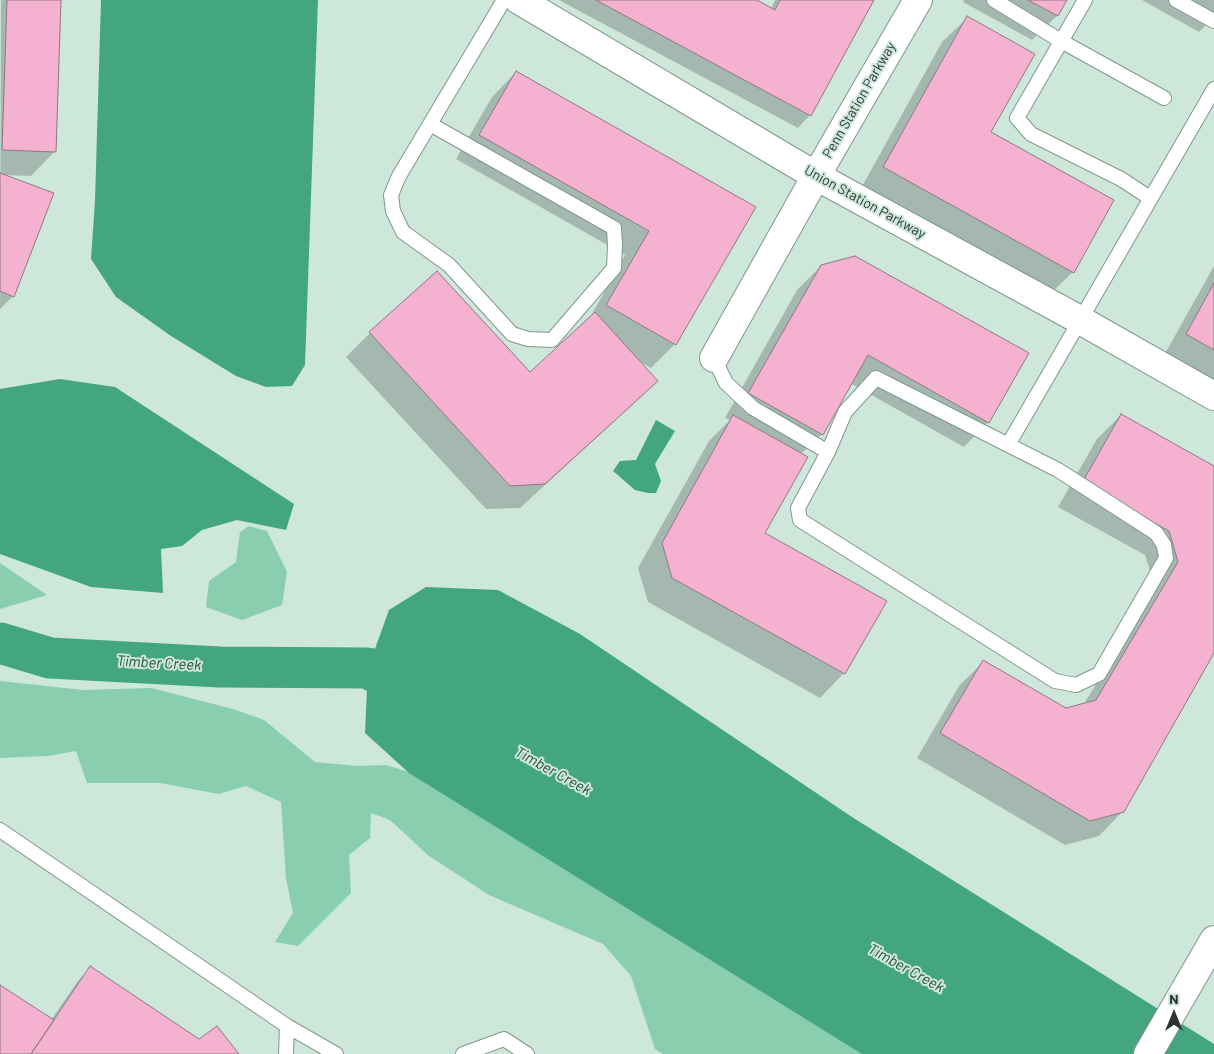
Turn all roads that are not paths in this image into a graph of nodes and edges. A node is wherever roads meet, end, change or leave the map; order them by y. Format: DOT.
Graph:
graph roads {
  1 [pos="504,0"];
  2 [pos="519,0"];
  3 [pos="918,0"];
  4 [pos="994,0"];
  5 [pos="1085,0"];
  6 [pos="1176,0"];
  7 [pos="1214,21"];
  8 [pos="1061,41"];
  9 [pos="1213,92"];
  10 [pos="1164,98"];
  11 [pos="430,124"];
  12 [pos="816,176"];
  13 [pos="1150,198"];
  14 [pos="1080,320"];
  15 [pos="714,358"];
  16 [pos="1214,396"];
  17 [pos="1008,445"];
  18 [pos="828,452"];
  19 [pos="0,830"];
  20 [pos="1214,940"];
  21 [pos="287,1026"];
  22 [pos="286,1054"];
  23 [pos="336,1054"];
  24 [pos="463,1054"];
  25 [pos="527,1054"];
  26 [pos="1148,1054"];
  1 -- 11 [label="lane"];
  2 -- 12 [label="street, Union Station Parkway"];
  3 -- 12 [label="street, Penn Station Parkway"];
  4 -- 8 [label="lane"];
  5 -- 8 [label="lane"];
  6 -- 7 [label="lane"];
  8 -- 10 [label="lane"];
  8 -- 13 [label="lane"];
  9 -- 13 [label="lane"];
  11 -- 11 [label="lane"];
  12 -- 14 [label="street, Union Station Parkway"];
  12 -- 15 [label="street, Penn Station Parkway"];
  13 -- 14 [label="lane"];
  14 -- 16 [label="street, Union Station Parkway"];
  14 -- 17 [label="lane"];
  15 -- 18 [label="lane"];
  17 -- 18 [label="lane"];
  17 -- 18 [label="lane"];
  19 -- 21 [label="lane"];
  20 -- 26 [label="street"];
  21 -- 22 [label="lane"];
  21 -- 23 [label="lane"];
  24 -- 25 [label="lane"];
}
